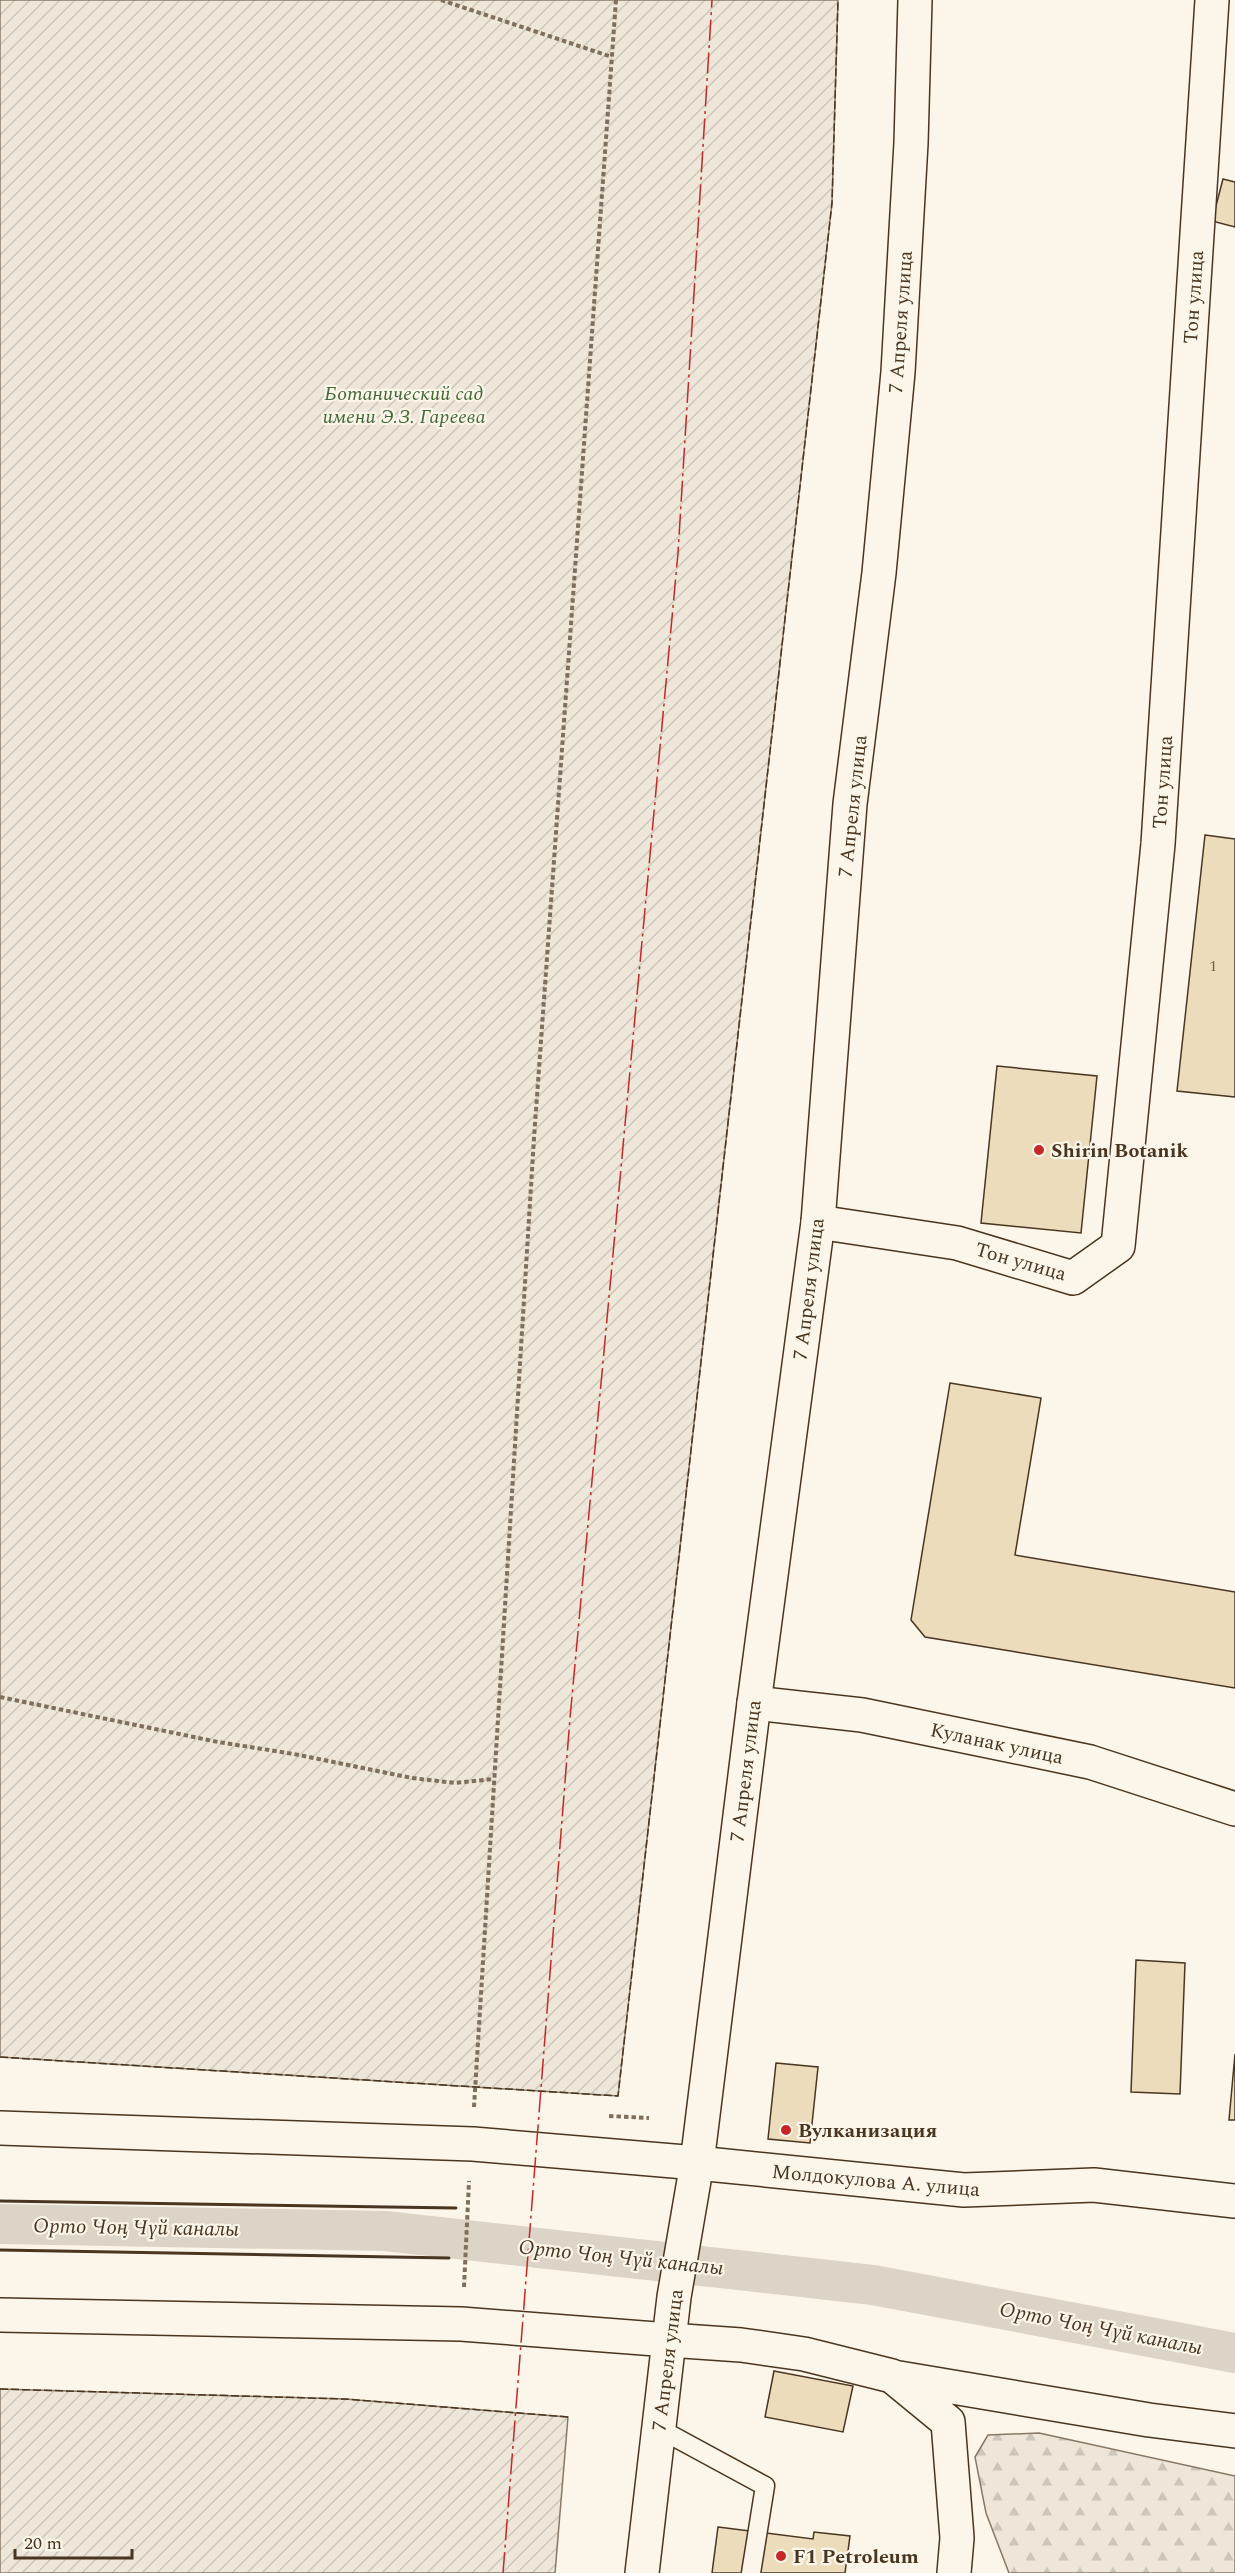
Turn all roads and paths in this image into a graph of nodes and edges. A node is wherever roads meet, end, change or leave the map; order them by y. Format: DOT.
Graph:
graph roads {
  1 [pos="441,0"];
  2 [pos="616,0"];
  3 [pos="915,0"];
  4 [pos="1212,0"];
  5 [pos="612,57"];
  6 [pos="818,1222"];
  7 [pos="0,1697"];
  8 [pos="754,1703"];
  9 [pos="494,1779"];
  10 [pos="1235,1809"];
  11 [pos="474,2107"];
  12 [pos="0,2128"];
  13 [pos="697,2163"];
  14 [pos="468,2199"];
  15 [pos="1235,2201"];
  16 [pos="464,2273"];
  17 [pos="0,2315"];
  18 [pos="669,2340"];
  19 [pos="892,2376"];
  20 [pos="658,2428"];
  21 [pos="1235,2431"];
  22 [pos="642,2573"];
  23 [pos="751,2573"];
  24 [pos="954,2573"];
  1 -- 5 [label="path"];
  2 -- 5 [label="path"];
  3 -- 6 [label="main road, 7 Апреля улица"];
  4 -- 6 [label="main road, Тон улица"];
  5 -- 9 [label="path"];
  6 -- 8 [label="main road, 7 Апреля улица"];
  7 -- 9 [label="path"];
  8 -- 10 [label="main road, Куланак улица"];
  8 -- 13 [label="main road, 7 Апреля улица"];
  9 -- 11 [label="path"];
  12 -- 13 [label="main road, Молдокулова А. улица"];
  13 -- 15 [label="main road, Молдокулова А. улица"];
  13 -- 18 [label="main road, 7 Апреля улица"];
  14 -- 16 [label="path"];
  17 -- 18 [label="main road"];
  18 -- 19 [label="main road"];
  18 -- 20 [label="main road, 7 Апреля улица"];
  19 -- 21 [label="main road"];
  19 -- 24 [label="main road"];
  20 -- 22 [label="main road, 7 Апреля улица"];
  20 -- 23 [label="lane"];
}
